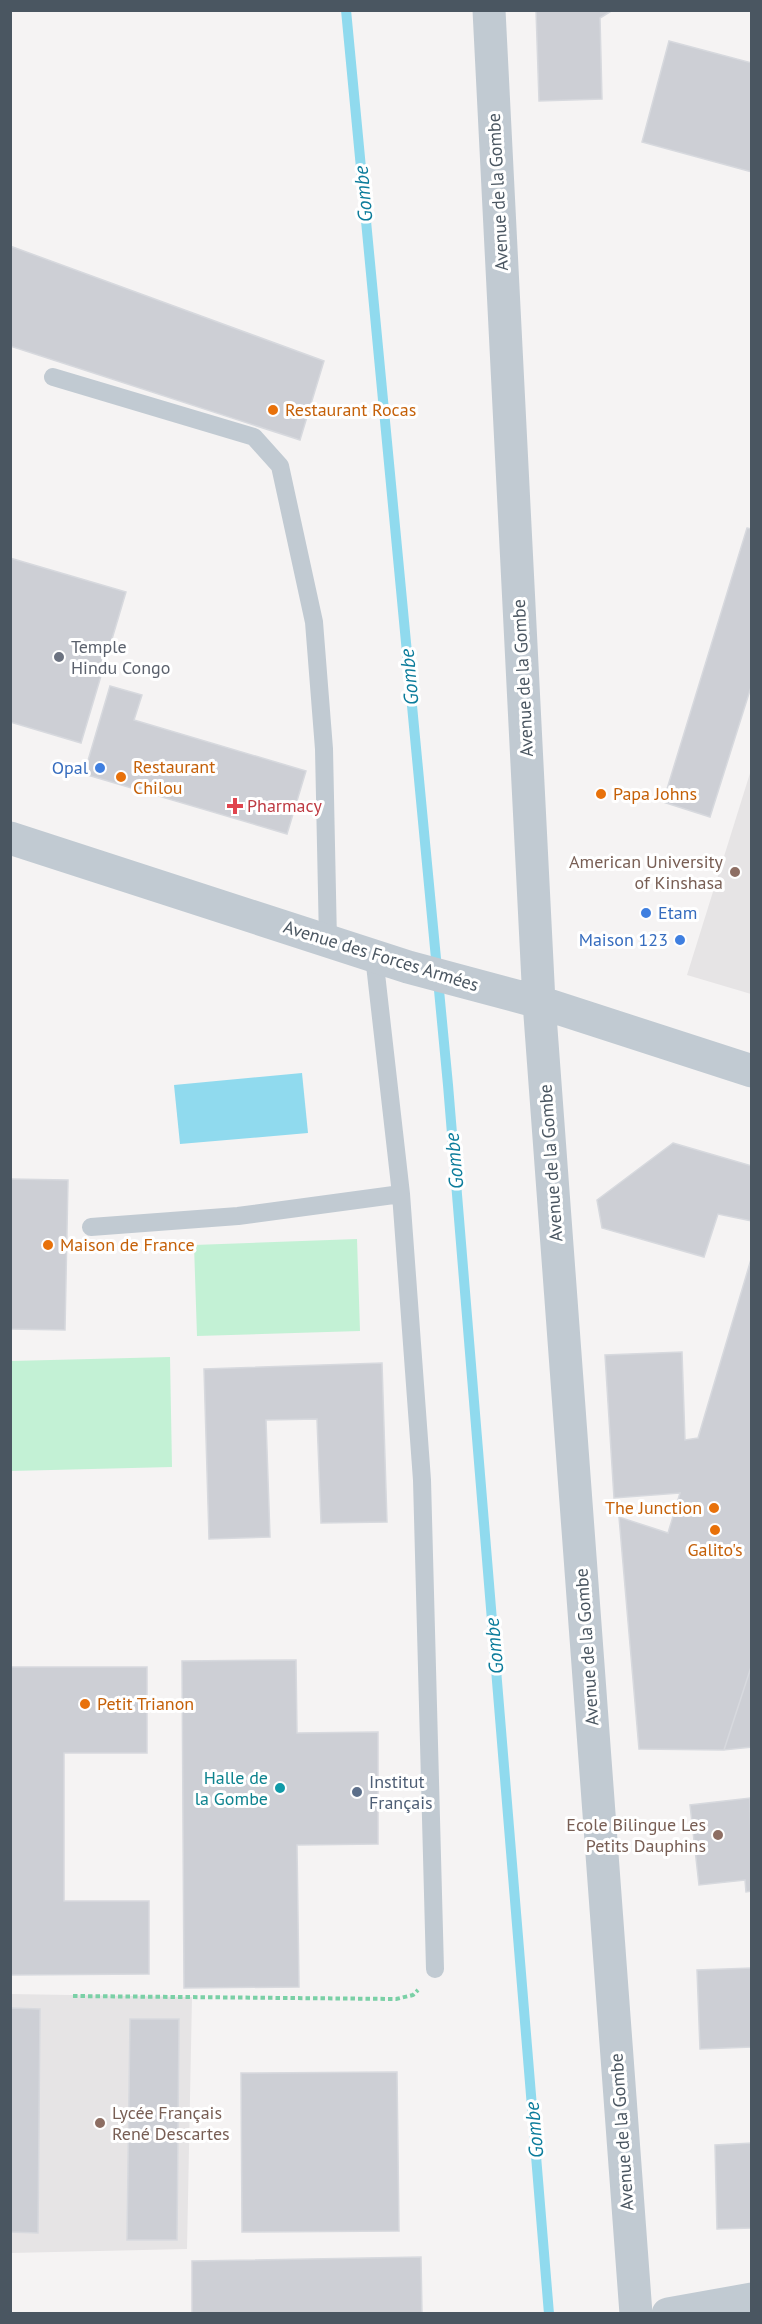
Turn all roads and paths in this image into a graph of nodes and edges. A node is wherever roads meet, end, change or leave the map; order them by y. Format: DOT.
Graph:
graph roads {
  1 [pos="489,10"];
  2 [pos="53,377"];
  3 [pos="10,838"];
  4 [pos="328,941"];
  5 [pos="374,956"];
  6 [pos="539,1002"];
  7 [pos="752,1071"];
  8 [pos="401,1194"];
  9 [pos="91,1227"];
  10 [pos="435,1969"];
  11 [pos="73,1996"];
  12 [pos="752,2299"];
  13 [pos="636,2313"];
  14 [pos="668,2313"];
  1 -- 6 [label="street, Avenue de la Gombe"];
  2 -- 4 [label="lane"];
  3 -- 4 [label="street, Avenue des Forces Armées"];
  4 -- 5 [label="street, Avenue des Forces Armées"];
  5 -- 6 [label="street, Avenue des Forces Armées"];
  5 -- 8 [label="lane"];
  6 -- 7 [label="street, Avenue des Forces Armées"];
  6 -- 13 [label="street, Avenue de la Gombe"];
  8 -- 9 [label="lane"];
  8 -- 10 [label="lane"];
  10 -- 11 [label="path"];
  12 -- 14 [label="street"];
}
